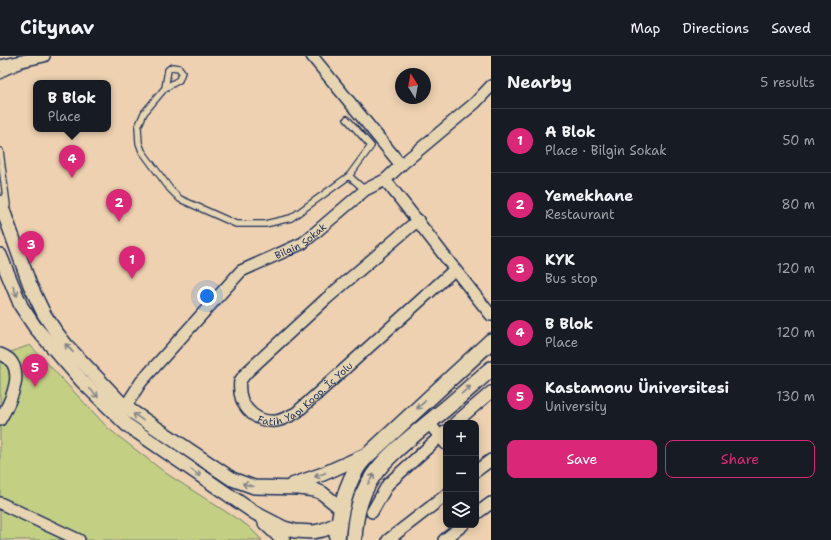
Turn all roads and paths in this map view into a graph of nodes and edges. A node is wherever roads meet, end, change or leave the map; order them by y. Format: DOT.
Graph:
graph roads {
  1 [pos="42,56"];
  2 [pos="312,56"];
  3 [pos="0,66"];
  4 [pos="0,76"];
  5 [pos="491,86"];
  6 [pos="165,88"];
  7 [pos="346,119"];
  8 [pos="0,151"];
  9 [pos="401,164"];
  10 [pos="349,176"];
  11 [pos="385,180"];
  12 [pos="365,190"];
  13 [pos="0,202"];
  14 [pos="418,220"];
  15 [pos="5,229"];
  16 [pos="0,255"];
  17 [pos="454,270"];
  18 [pos="491,315"];
  19 [pos="491,341"];
  20 [pos="0,354"];
  21 [pos="491,369"];
  22 [pos="491,392"];
  23 [pos="124,407"];
  24 [pos="0,420"];
  25 [pos="458,420"];
  26 [pos="429,422"];
  27 [pos="443,436"];
  28 [pos="443,438"];
  29 [pos="369,454"];
  30 [pos="491,460"];
  31 [pos="479,469"];
  32 [pos="287,487"];
  33 [pos="443,497"];
  34 [pos="0,503"];
  35 [pos="491,503"];
  36 [pos="372,512"];
  37 [pos="479,512"];
  38 [pos="255,513"];
  39 [pos="340,516"];
  40 [pos="355,527"];
  41 [pos="459,528"];
  42 [pos="79,540"];
  43 [pos="283,540"];
  44 [pos="337,540"];
  45 [pos="388,540"];
  46 [pos="444,540"];
  1 -- 3 [label="street"];
  1 -- 4 [label="lane"];
  2 -- 9 [label="street"];
  5 -- 9 [label="street, Bilgin Sokak"];
  6 -- 10 [label="lane"];
  7 -- 10 [label="lane"];
  8 -- 15 [label="lane"];
  9 -- 11 [label="street, Bilgin Sokak"];
  10 -- 12 [label="lane"];
  11 -- 12 [label="street, Bilgin Sokak"];
  11 -- 14 [label="street"];
  12 -- 23 [label="street, Bilgin Sokak"];
  13 -- 15 [label="street"];
  14 -- 17 [label="street"];
  14 -- 17 [label="street, Fatih Yapı Koop. İç Yolu"];
  23 -- 15 [label="street, one-way"];
  16 -- 38 [label="street, one-way"];
  17 -- 18 [label="street"];
  19 -- 29 [label="main road, one-way"];
  20 -- 24 [label="street"];
  26 -- 21 [label="main road, one-way"];
  22 -- 25 [label="street"];
  32 -- 23 [label="street, one-way"];
  26 -- 27 [label="street"];
  40 -- 26 [label="main road, one-way"];
  28 -- 36 [label="street"];
  29 -- 32 [label="street, one-way"];
  29 -- 39 [label="main road"];
  30 -- 31 [label="street"];
  32 -- 39 [label="street"];
  33 -- 45 [label="street"];
  34 -- 42 [label="street"];
  35 -- 37 [label="street"];
  38 -- 39 [label="street"];
  38 -- 43 [label="street"];
  39 -- 40 [label="main road"];
  39 -- 44 [label="main road"];
  41 -- 46 [label="street"];
}
